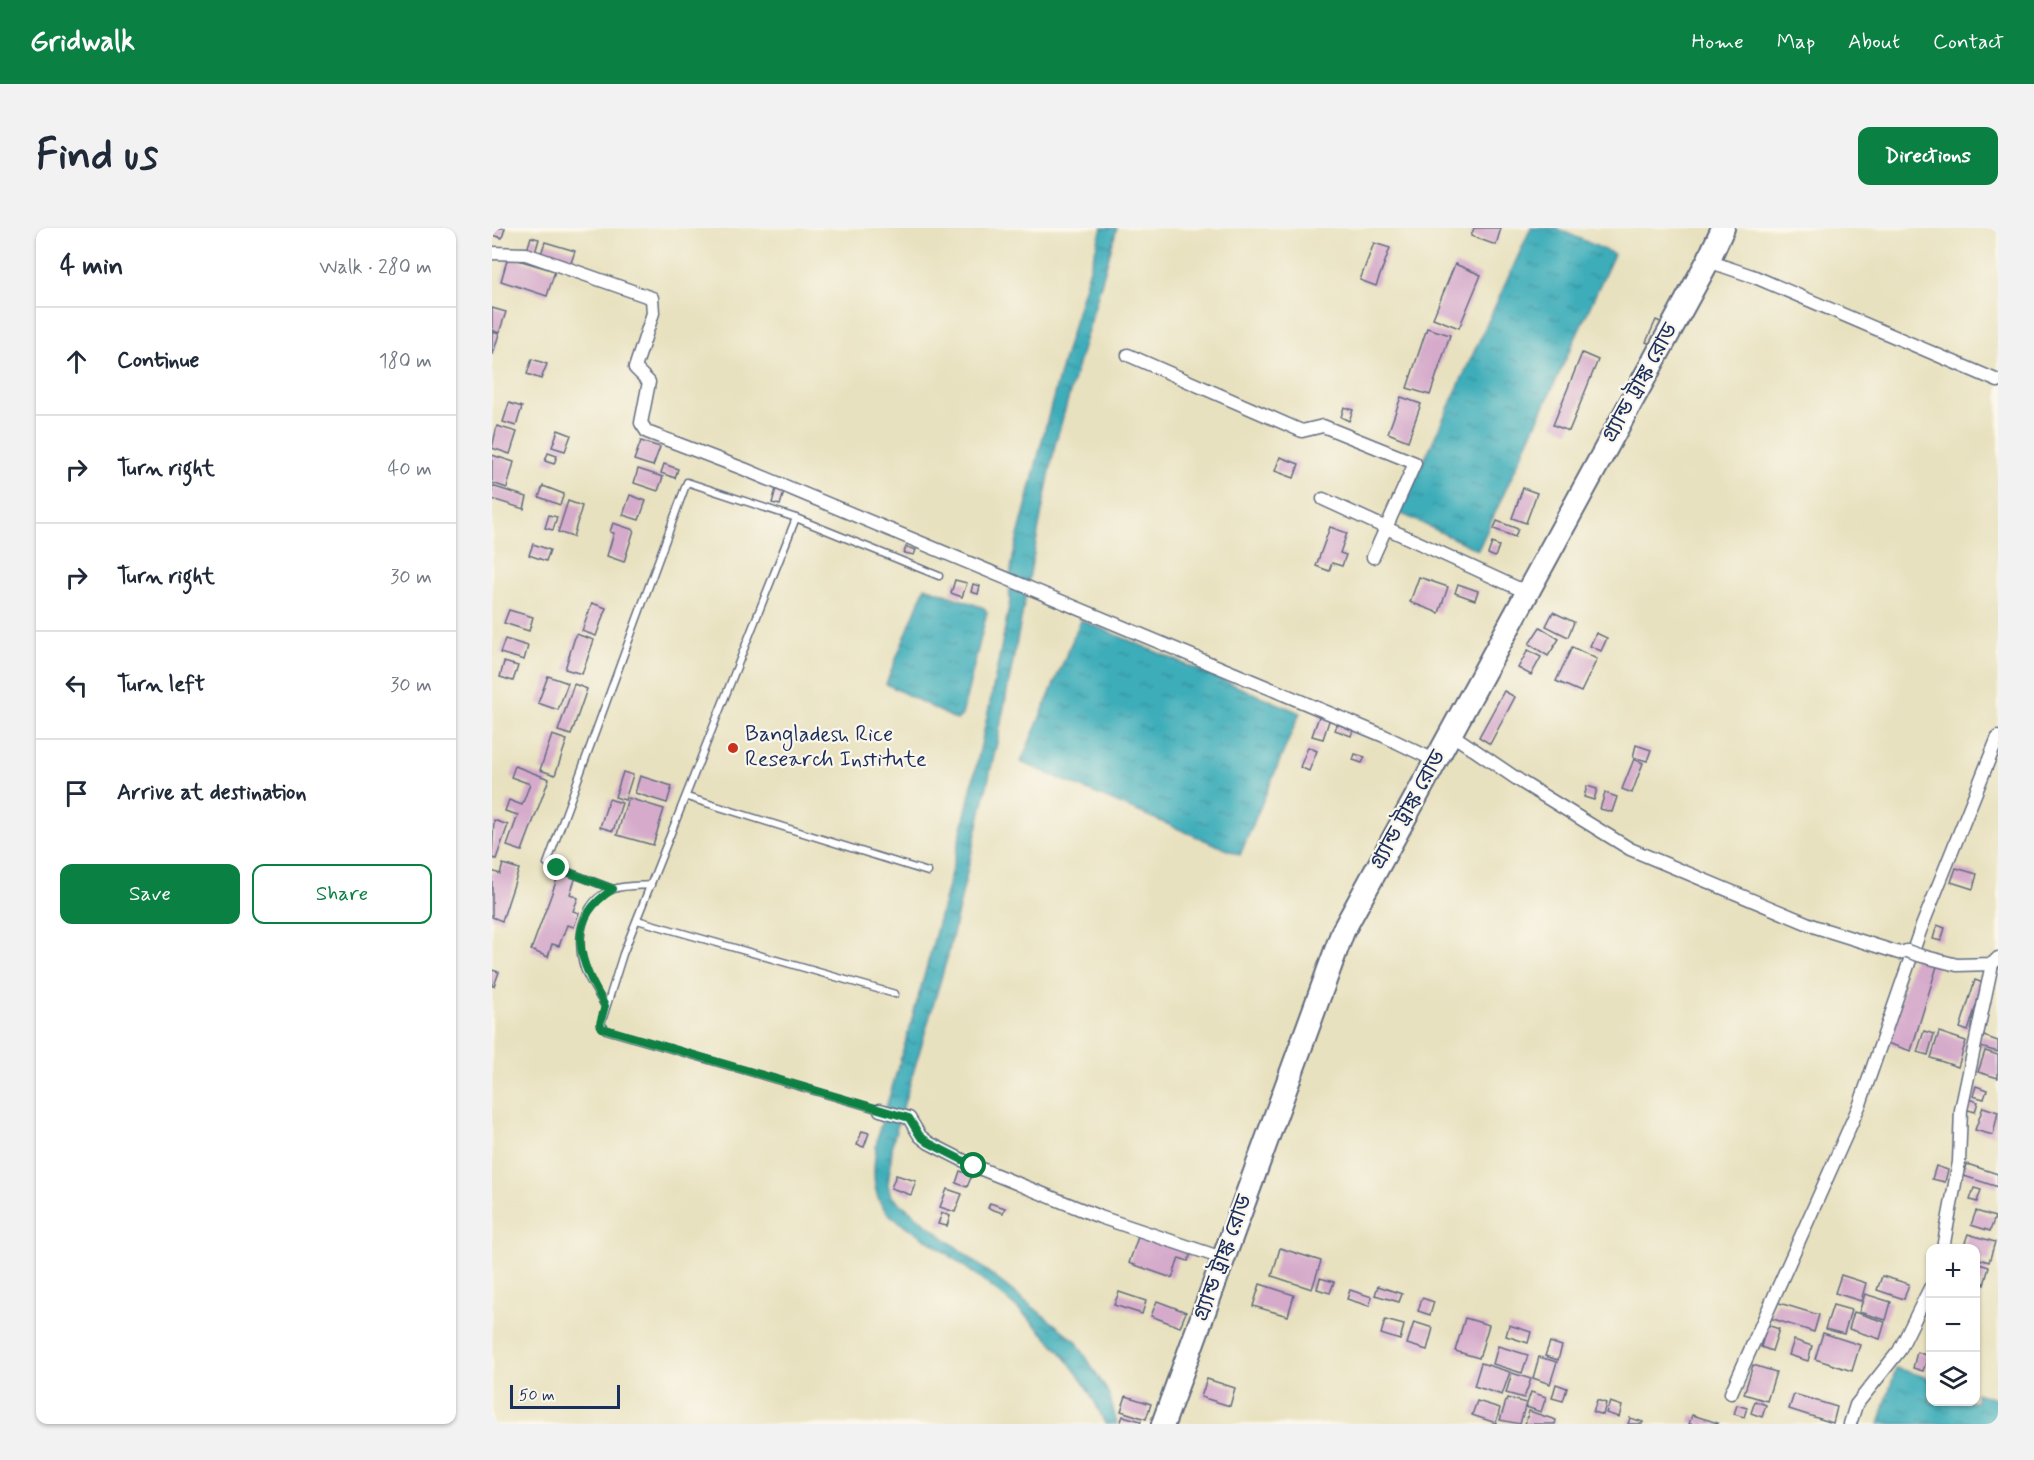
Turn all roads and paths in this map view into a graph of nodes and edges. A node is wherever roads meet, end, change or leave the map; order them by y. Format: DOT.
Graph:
graph roads {
  1 [pos="1723,228"];
  2 [pos="492,253"];
  3 [pos="1708,261"];
  4 [pos="1128,355"];
  5 [pos="1998,381"];
  6 [pos="1323,499"];
  7 [pos="796,518"];
  8 [pos="1387,528"];
  9 [pos="1373,556"];
  10 [pos="939,576"];
  11 [pos="1526,592"];
  12 [pos="1451,734"];
  13 [pos="1998,737"];
  14 [pos="1434,760"];
  15 [pos="687,797"];
  16 [pos="928,873"];
  17 [pos="651,885"];
  18 [pos="613,889"];
  19 [pos="637,920"];
  20 [pos="1995,961"];
  21 [pos="895,994"];
  22 [pos="605,1006"];
  23 [pos="880,1110"];
  24 [pos="1944,1244"];
  25 [pos="1222,1258"];
  26 [pos="1926,1296"];
  27 [pos="1731,1392"];
  28 [pos="1163,1424"];
  29 [pos="1850,1424"];
  1 -- 3 [label="highway, গ্র্যান্ড ট্রাঙ্ক রোড"];
  2 -- 14 [label="street"];
  3 -- 5 [label="street"];
  3 -- 11 [label="highway, গ্র্যান্ড ট্রাঙ্ক রোড"];
  4 -- 8 [label="street"];
  6 -- 8 [label="street"];
  7 -- 10 [label="lane"];
  7 -- 15 [label="lane"];
  7 -- 18 [label="lane"];
  8 -- 9 [label="street"];
  8 -- 11 [label="street"];
  11 -- 12 [label="highway, গ্র্যান্ড ট্রাঙ্ক রোড"];
  12 -- 14 [label="highway, গ্র্যান্ড ট্রাঙ্ক রোড"];
  12 -- 20 [label="street"];
  13 -- 27 [label="street"];
  14 -- 25 [label="highway, গ্র্যান্ড ট্রাঙ্ক রোড"];
  15 -- 16 [label="lane"];
  15 -- 17 [label="lane"];
  17 -- 18 [label="lane"];
  17 -- 19 [label="lane"];
  18 -- 22 [label="lane"];
  19 -- 21 [label="lane"];
  19 -- 22 [label="lane"];
  20 -- 24 [label="street"];
  22 -- 23 [label="lane"];
  23 -- 25 [label="street"];
  25 -- 28 [label="highway, গ্র্যান্ড ট্রাঙ্ক রোড"];
  26 -- 29 [label="street"];
}
